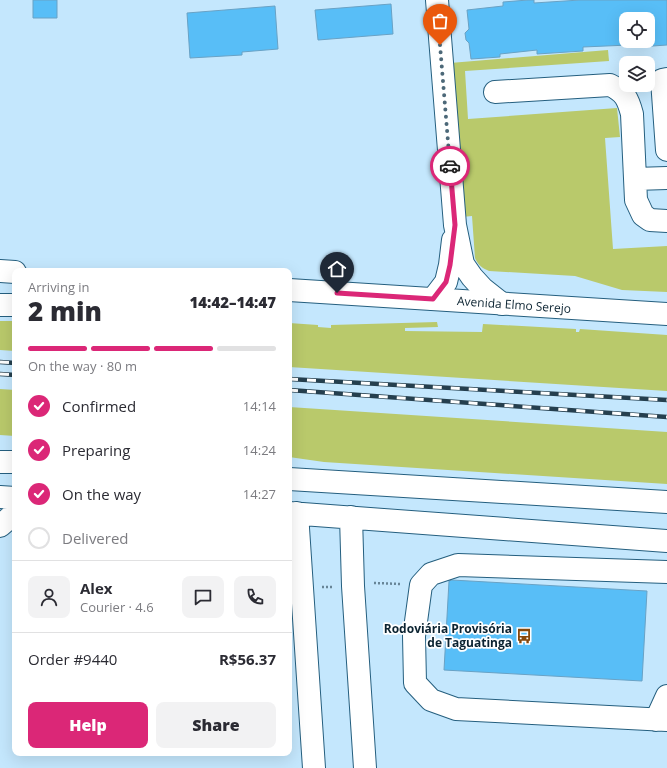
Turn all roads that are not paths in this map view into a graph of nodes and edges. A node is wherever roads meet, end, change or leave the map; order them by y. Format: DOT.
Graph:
graph roads {
  1 [pos="437,0"];
  2 [pos="667,79"];
  3 [pos="495,92"];
  4 [pos="667,150"];
  5 [pos="667,178"];
  6 [pos="635,179"];
  7 [pos="667,221"];
  8 [pos="455,225"];
  9 [pos="0,271"];
  10 [pos="12,272"];
  11 [pos="292,290"];
  12 [pos="433,299"];
  13 [pos="502,304"];
  14 [pos="0,305"];
  15 [pos="12,305"];
  16 [pos="667,314"];
  17 [pos="0,462"];
  18 [pos="12,462"];
  19 [pos="292,479"];
  20 [pos="0,497"];
  21 [pos="12,498"];
  22 [pos="667,502"];
  23 [pos="293,513"];
  24 [pos="12,516"];
  25 [pos="351,517"];
  26 [pos="0,526"];
  27 [pos="667,541"];
  28 [pos="667,572"];
  29 [pos="667,696"];
  30 [pos="661,720"];
  31 [pos="314,768"];
  32 [pos="365,768"];
  1 -- 8 [label="main road"];
  2 -- 4 [label="main road"];
  3 -- 6 [label="main road"];
  5 -- 6 [label="main road"];
  6 -- 7 [label="main road"];
  8 -- 12 [label="main road"];
  8 -- 13 [label="main road"];
  9 -- 10 [label="main road"];
  11 -- 12 [label="main road, Avenida Elmo Serejo"];
  12 -- 13 [label="main road, Avenida Elmo Serejo"];
  13 -- 16 [label="main road, Avenida Elmo Serejo"];
  14 -- 15 [label="main road"];
  17 -- 18 [label="main road"];
  19 -- 22 [label="main road"];
  20 -- 21 [label="main road"];
  23 -- 25 [label="main road"];
  23 -- 31 [label="main road"];
  24 -- 26 [label="main road"];
  25 -- 27 [label="main road"];
  25 -- 32 [label="main road"];
  28 -- 30 [label="main road"];
  29 -- 30 [label="main road"];
}
